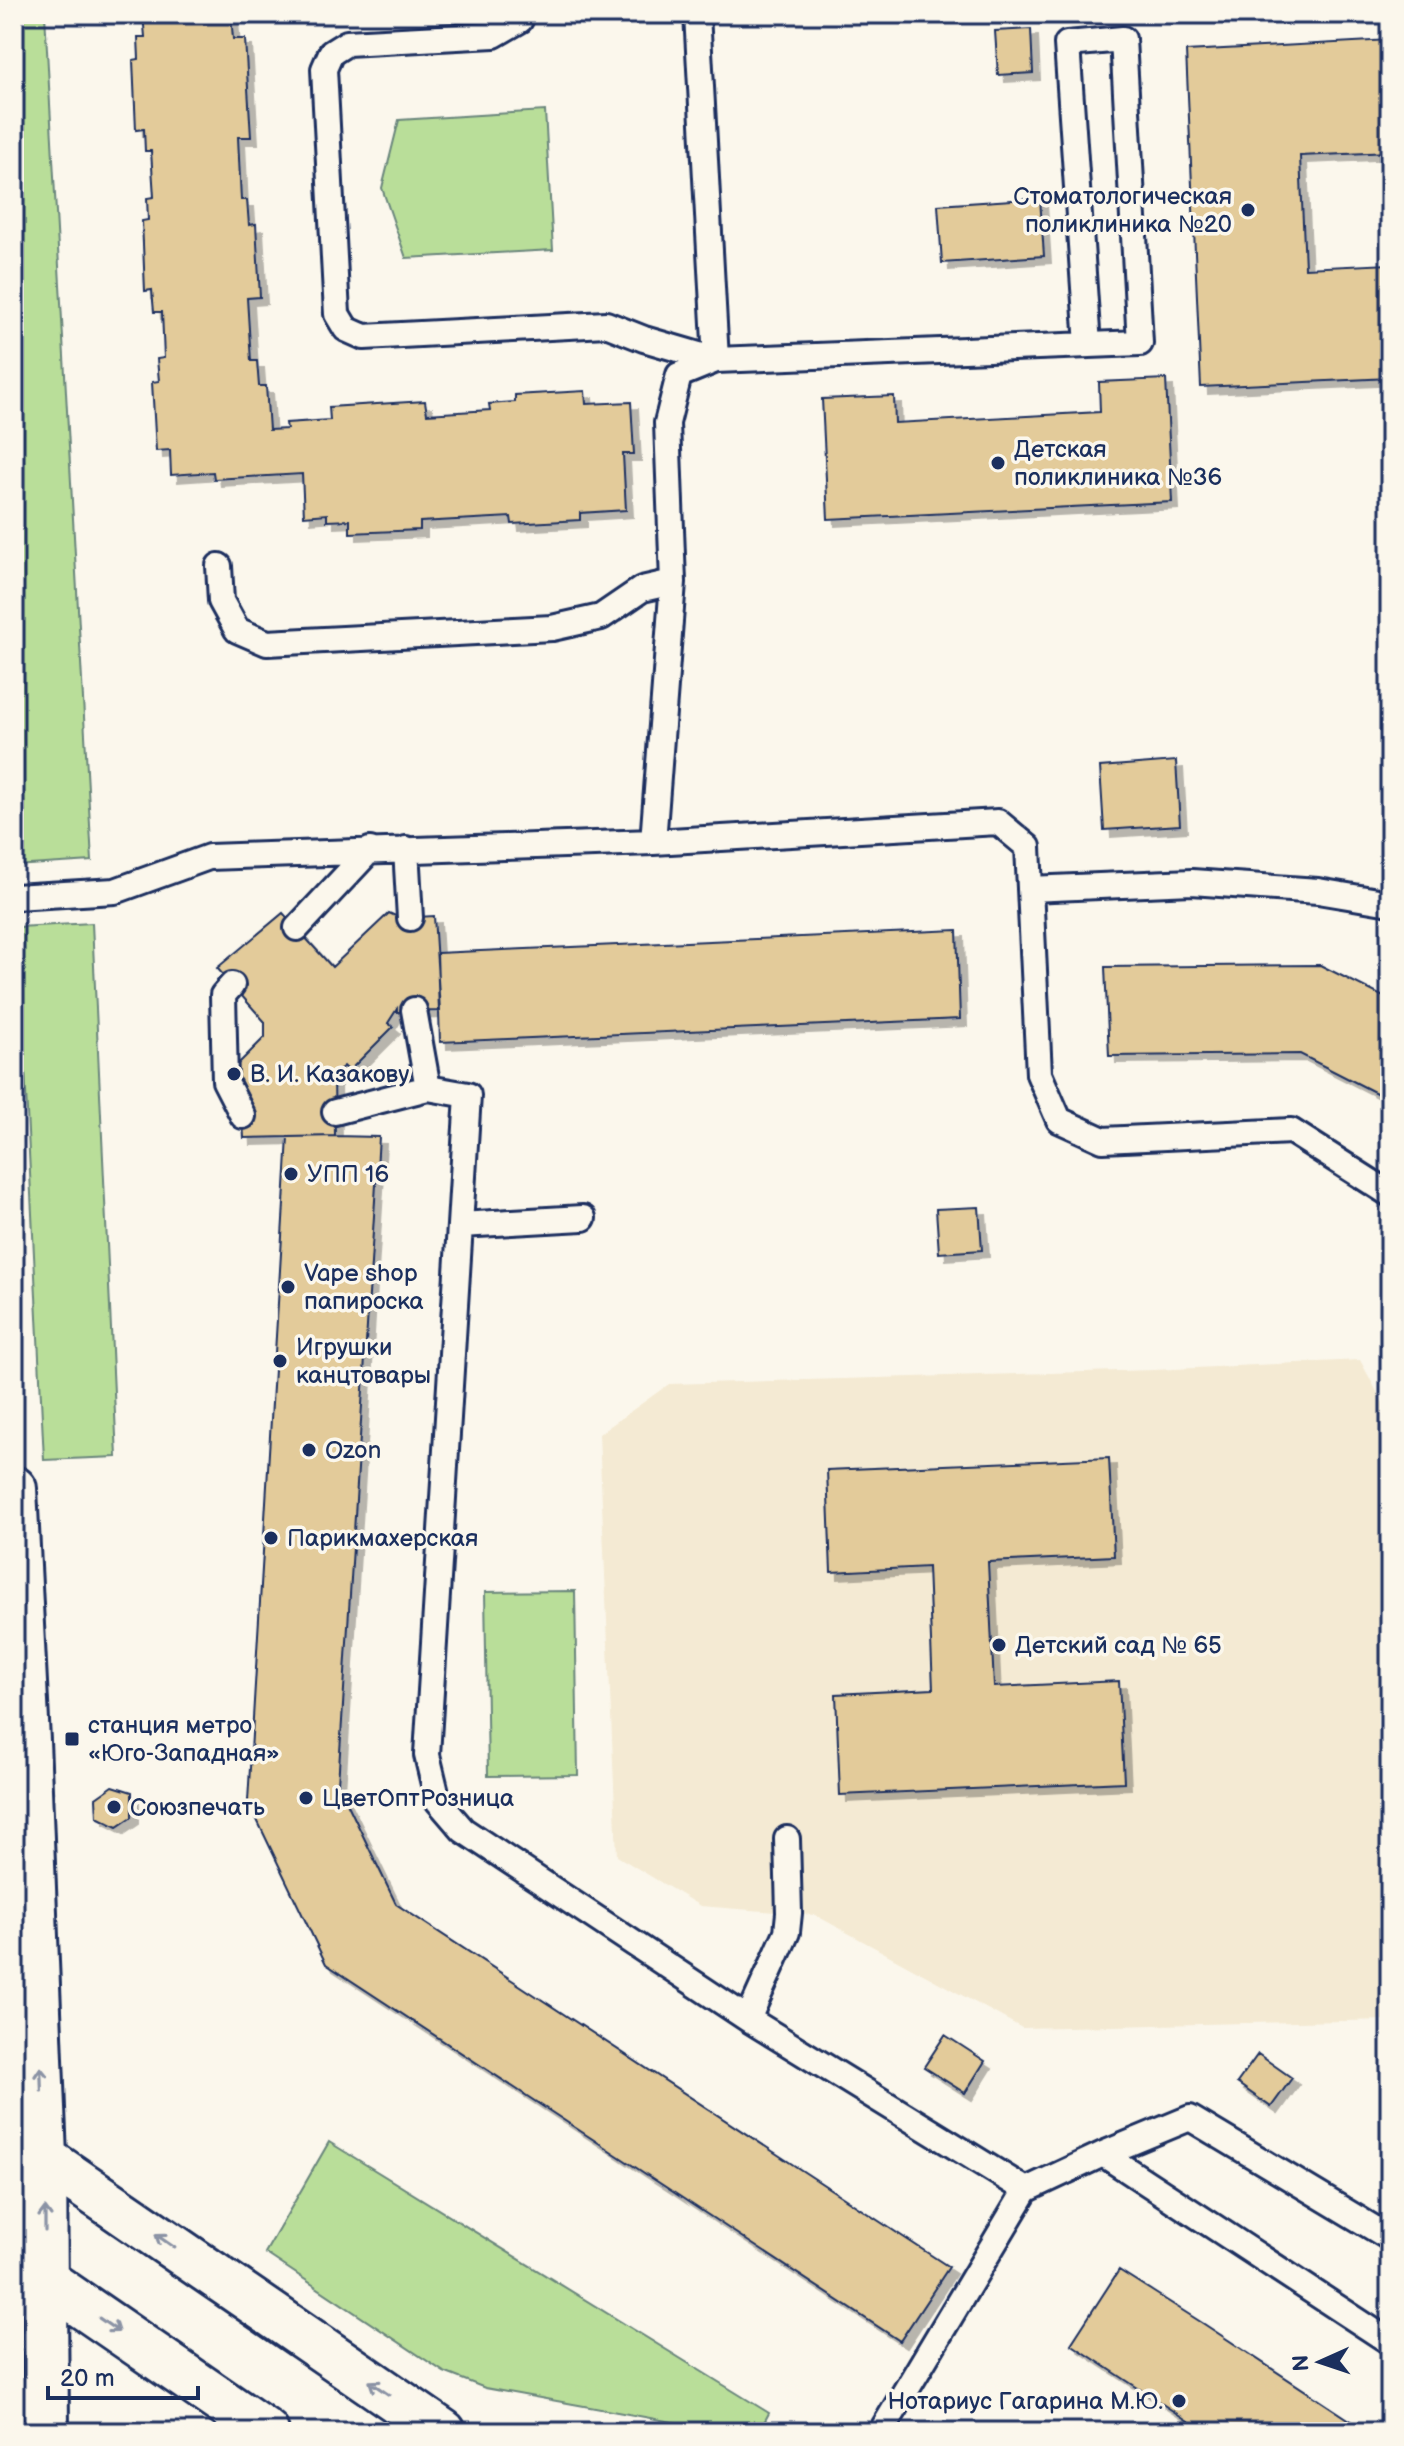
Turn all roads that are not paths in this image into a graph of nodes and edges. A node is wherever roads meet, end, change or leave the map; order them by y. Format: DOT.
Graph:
graph roads {
  1 [pos="522,14"];
  2 [pos="697,14"];
  3 [pos="1088,345"];
  4 [pos="716,360"];
  5 [pos="219,566"];
  6 [pos="673,582"];
  7 [pos="653,842"];
  8 [pos="406,849"];
  9 [pos="370,850"];
  10 [pos="1030,889"];
  11 [pos="14,897"];
  12 [pos="1390,903"];
  13 [pos="410,918"];
  14 [pos="297,928"];
  15 [pos="232,985"];
  16 [pos="414,1010"];
  17 [pos="428,1088"];
  18 [pos="335,1112"];
  19 [pos="243,1116"];
  20 [pos="1390,1194"];
  21 [pos="583,1218"];
  22 [pos="460,1225"];
  23 [pos="14,1489"];
  24 [pos="787,1839"];
  25 [pos="748,2019"];
  26 [pos="29,2148"];
  27 [pos="1103,2154"];
  28 [pos="1026,2190"];
  29 [pos="1390,2238"];
  30 [pos="29,2270"];
  31 [pos="1386,2331"];
  32 [pos="46,2432"];
  33 [pos="266,2432"];
  34 [pos="443,2432"];
  35 [pos="881,2432"];
  1 -- 4 [label="lane"];
  2 -- 4 [label="lane"];
  3 -- 3 [label="lane"];
  3 -- 4 [label="lane"];
  4 -- 6 [label="lane"];
  5 -- 6 [label="lane"];
  6 -- 7 [label="lane"];
  7 -- 8 [label="lane"];
  7 -- 10 [label="lane"];
  8 -- 9 [label="lane"];
  8 -- 13 [label="lane"];
  9 -- 11 [label="lane"];
  9 -- 14 [label="lane"];
  10 -- 12 [label="lane"];
  10 -- 20 [label="lane"];
  15 -- 19 [label="lane"];
  16 -- 17 [label="lane"];
  17 -- 18 [label="lane"];
  17 -- 22 [label="lane"];
  21 -- 22 [label="lane"];
  22 -- 25 [label="lane"];
  26 -- 23 [label="main road, one-way"];
  24 -- 25 [label="lane"];
  25 -- 28 [label="lane"];
  30 -- 26 [label="main road, one-way"];
  34 -- 26 [label="main road, one-way"];
  27 -- 28 [label="lane"];
  27 -- 29 [label="lane"];
  27 -- 31 [label="lane"];
  28 -- 35 [label="lane"];
  30 -- 32 [label="main road"];
  30 -- 33 [label="main road, one-way"];
}
